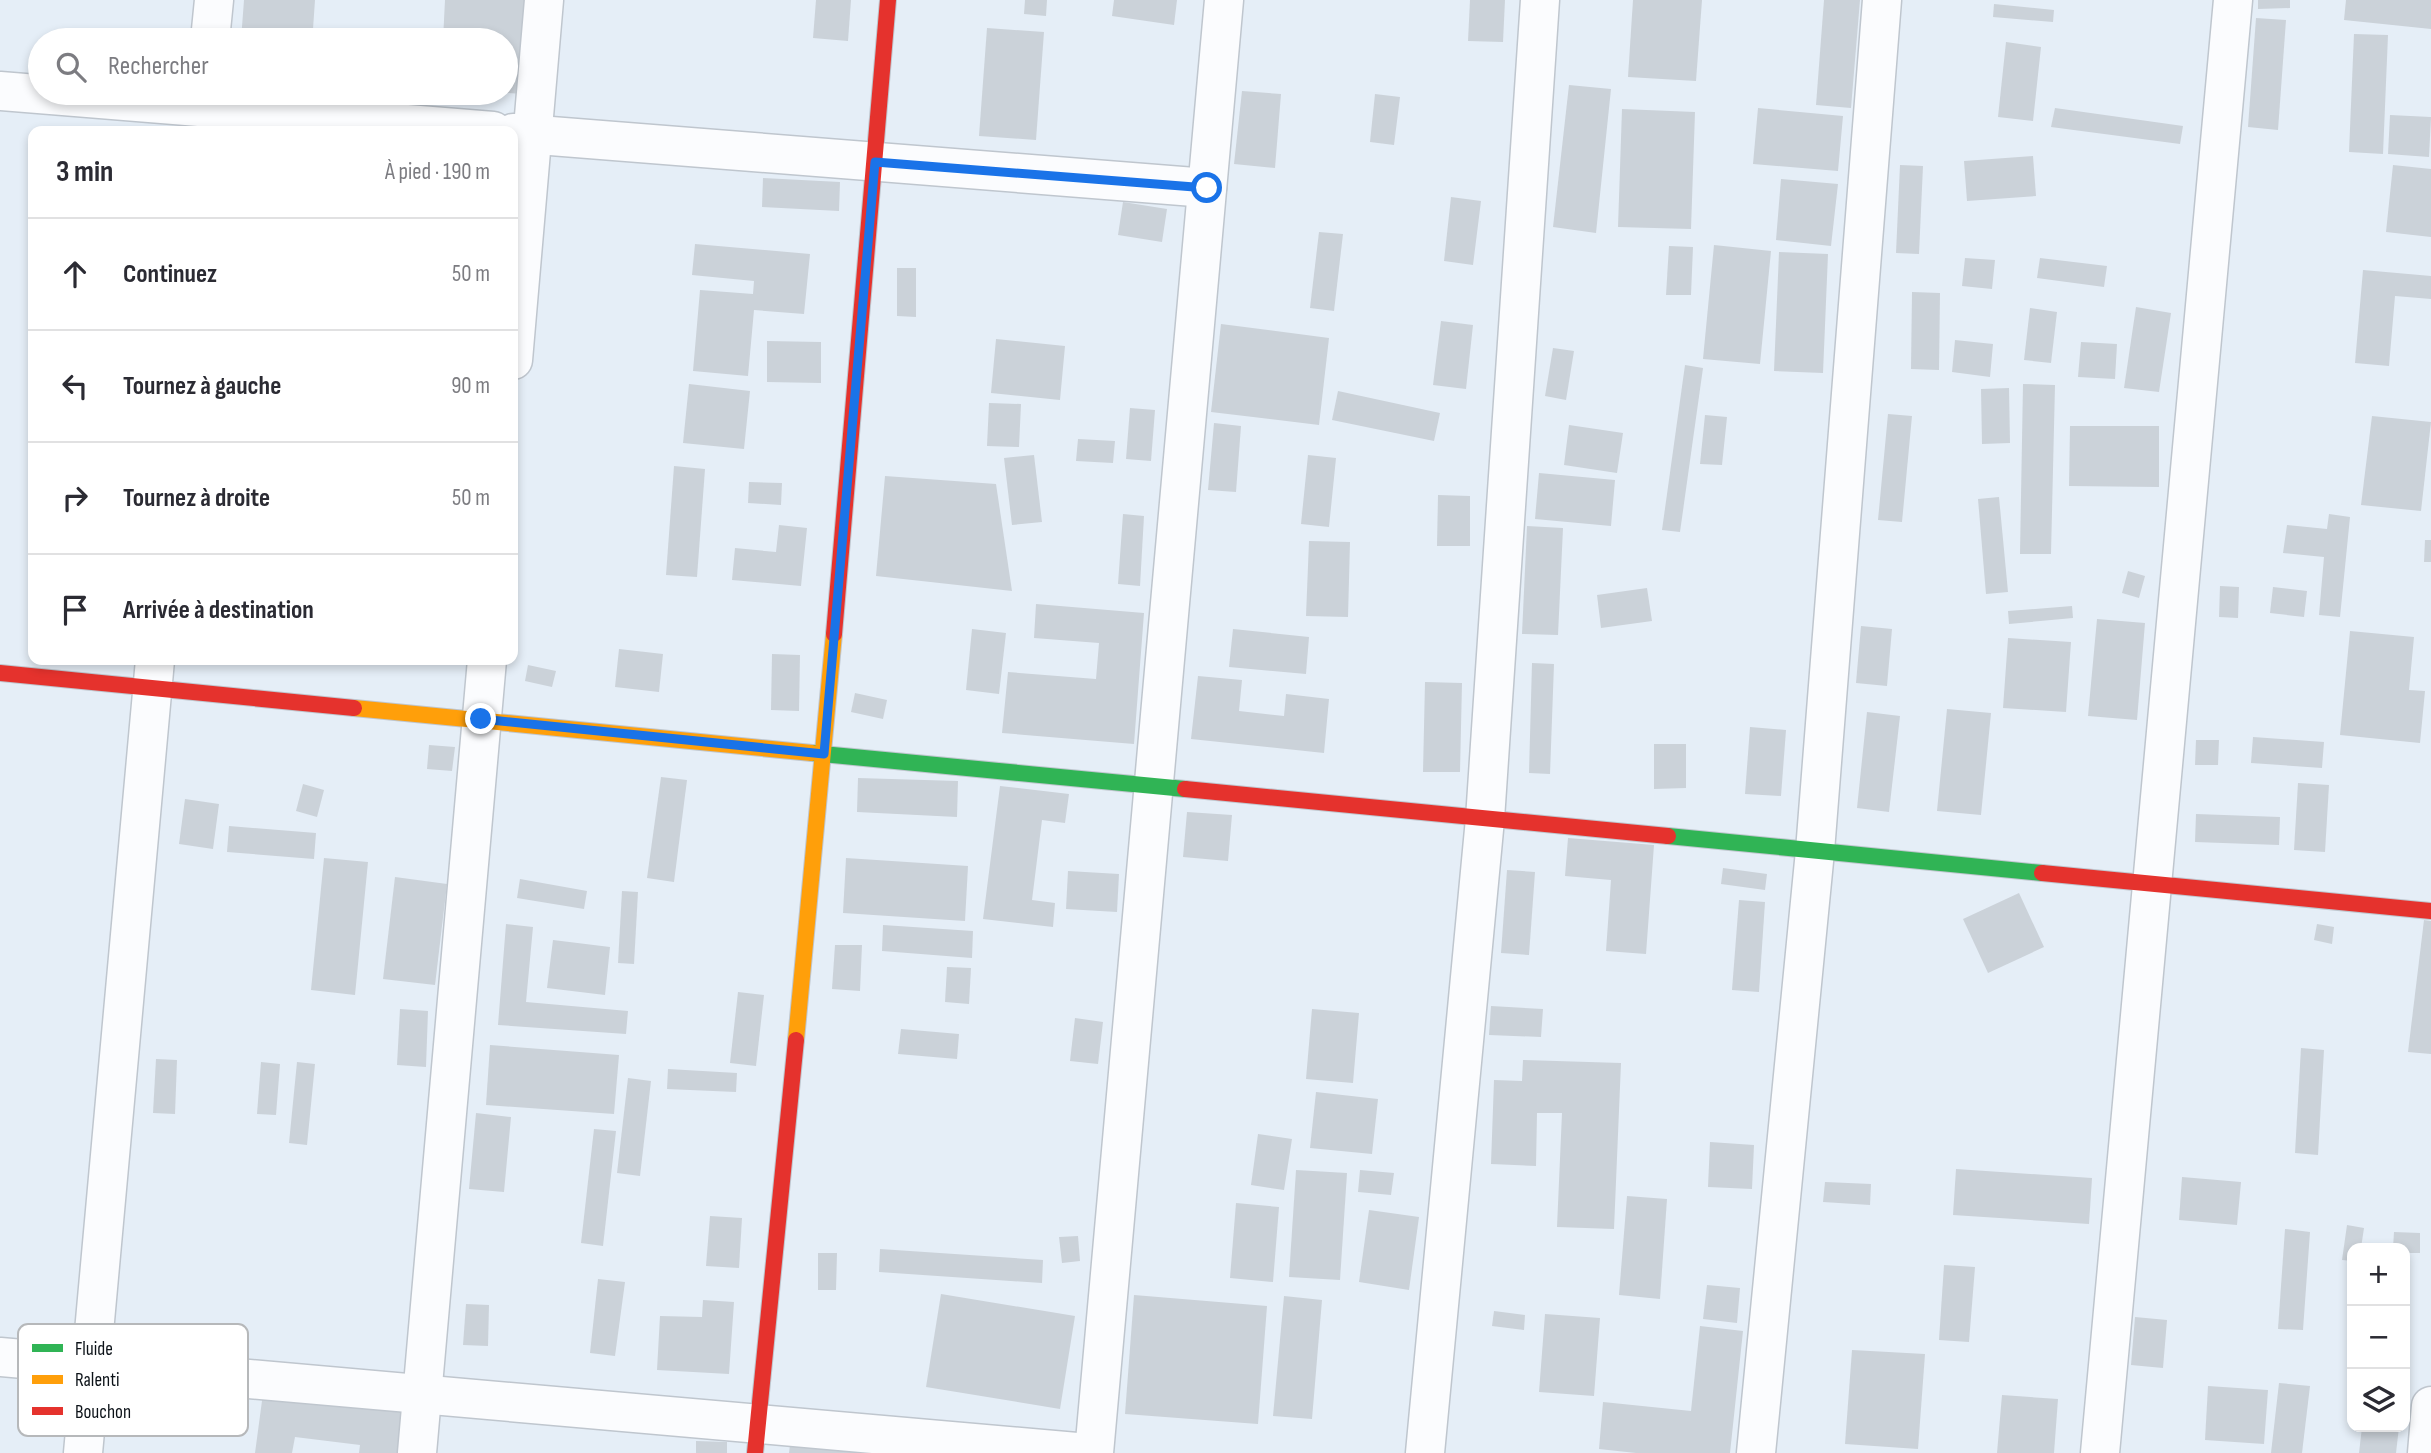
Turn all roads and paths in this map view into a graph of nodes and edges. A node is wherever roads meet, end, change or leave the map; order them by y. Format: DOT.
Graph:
graph roads {
  1 [pos="214,0"];
  2 [pos="544,0"];
  3 [pos="888,0"];
  4 [pos="1224,0"];
  5 [pos="1540,0"];
  6 [pos="1882,0"];
  7 [pos="2233,0"];
  8 [pos="211,28"];
  9 [pos="0,91"];
  10 [pos="28,94"];
  11 [pos="143,105"];
  12 [pos="204,111"];
  13 [pos="420,126"];
  14 [pos="523,134"];
  15 [pos="875,162"];
  16 [pos="1207,188"];
  17 [pos="518,247"];
  18 [pos="486,665"];
  19 [pos="0,673"];
  20 [pos="153,674"];
  21 [pos="481,719"];
  22 [pos="824,754"];
  23 [pos="1156,786"];
  24 [pos="1485,819"];
  25 [pos="1815,850"];
  26 [pos="2152,884"];
  27 [pos="2431,911"];
  28 [pos="95,1324"];
  29 [pos="0,1357"];
  30 [pos="18,1359"];
  31 [pos="248,1379"];
  32 [pos="422,1394"];
  33 [pos="2431,1406"];
  34 [pos="756,1438"];
  35 [pos="417,1453"];
  36 [pos="1088,1453"];
  37 [pos="1094,1453"];
  38 [pos="1425,1453"];
  39 [pos="1756,1453"];
  40 [pos="2100,1453"];
  41 [pos="2427,1453"];
  1 -- 8 [label="street"];
  2 -- 14 [label="street"];
  3 -- 15 [label="street"];
  4 -- 16 [label="street"];
  5 -- 24 [label="street"];
  6 -- 25 [label="street"];
  7 -- 26 [label="street"];
  9 -- 10 [label="street"];
  11 -- 12 [label="street"];
  12 -- 13 [label="street"];
  14 -- 15 [label="street"];
  14 -- 17 [label="street"];
  15 -- 16 [label="street"];
  15 -- 22 [label="street"];
  16 -- 23 [label="street"];
  18 -- 21 [label="street"];
  19 -- 20 [label="street"];
  20 -- 21 [label="street"];
  20 -- 28 [label="street"];
  21 -- 22 [label="street"];
  21 -- 32 [label="street"];
  22 -- 23 [label="street"];
  22 -- 34 [label="street"];
  23 -- 24 [label="street"];
  23 -- 37 [label="street"];
  24 -- 25 [label="street"];
  24 -- 38 [label="street"];
  25 -- 26 [label="street"];
  25 -- 39 [label="street"];
  26 -- 27 [label="street"];
  26 -- 40 [label="street"];
  29 -- 30 [label="street"];
  31 -- 32 [label="street"];
  32 -- 34 [label="street"];
  32 -- 35 [label="street"];
  33 -- 41 [label="street"];
  34 -- 36 [label="street"];
}
